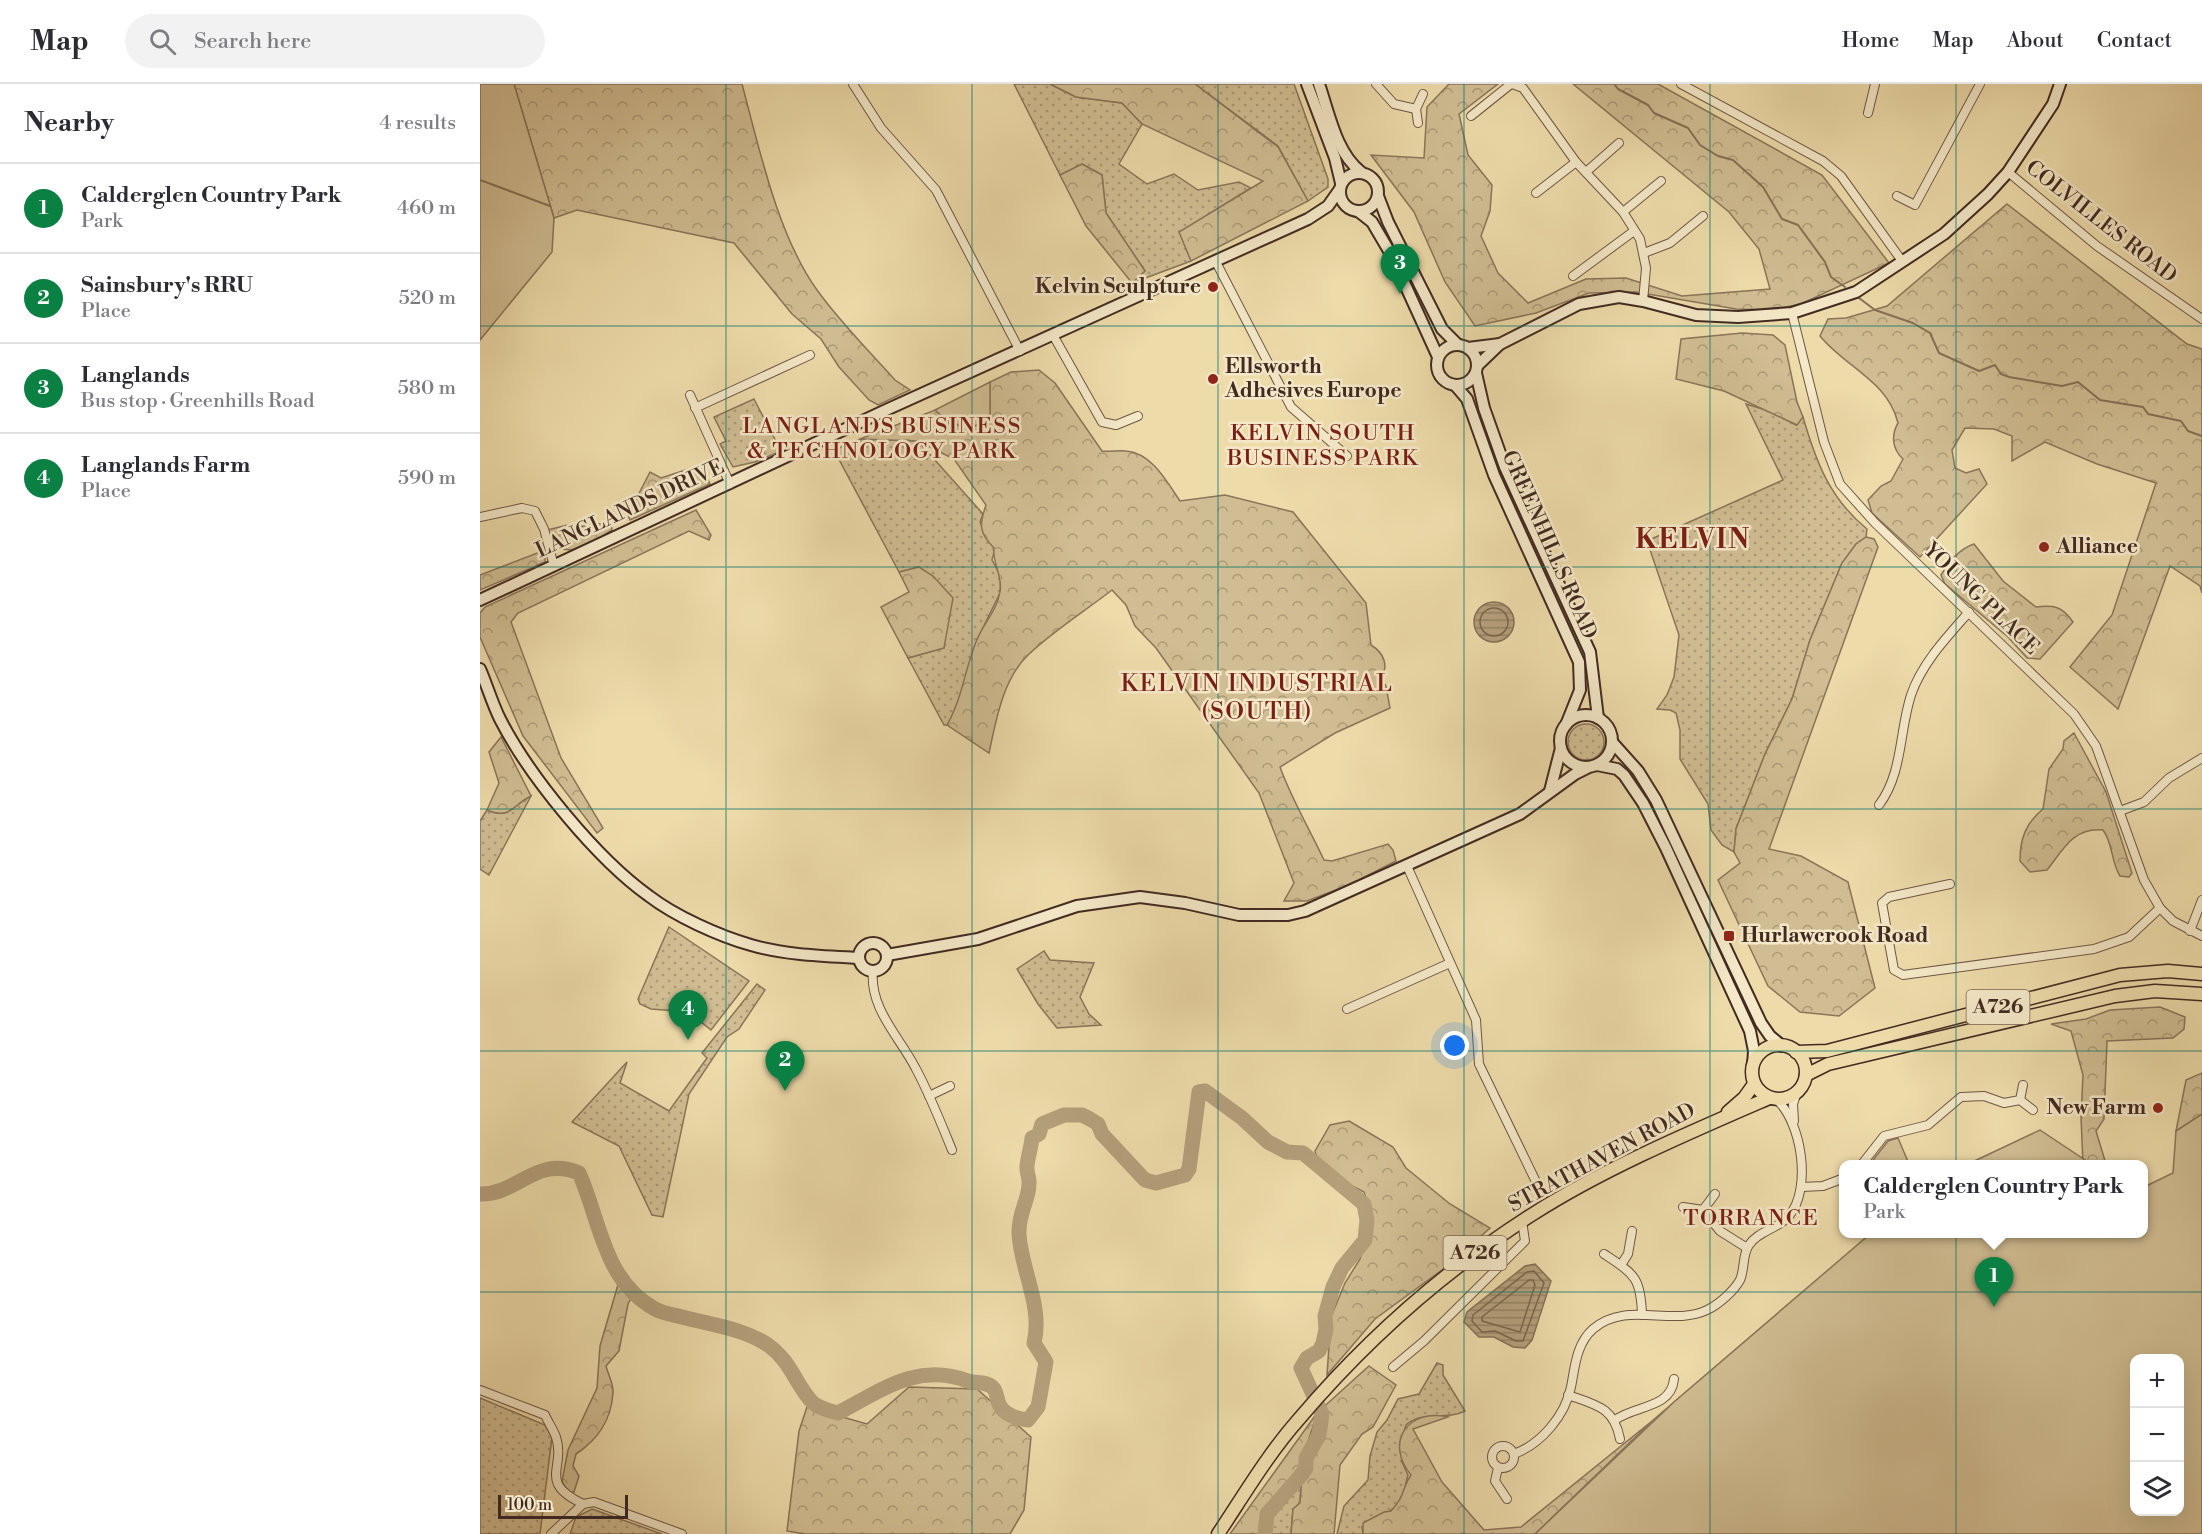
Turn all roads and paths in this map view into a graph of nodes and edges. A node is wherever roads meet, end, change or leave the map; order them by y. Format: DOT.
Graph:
graph roads {
  1 [pos="853,84"];
  2 [pos="1307,84"];
  3 [pos="1319,84"];
  4 [pos="1376,84"];
  5 [pos="1512,84"];
  6 [pos="1681,84"];
  7 [pos="1875,84"];
  8 [pos="1980,84"];
  9 [pos="2060,84"];
  10 [pos="1423,94"];
  11 [pos="1416,109"];
  12 [pos="1868,113"];
  13 [pos="1471,116"];
  14 [pos="1418,123"];
  15 [pos="1619,143"];
  16 [pos="1576,162"];
  17 [pos="1361,172"];
  18 [pos="1586,172"];
  19 [pos="2008,172"];
  20 [pos="1661,181"];
  21 [pos="1340,186"];
  22 [pos="1536,193"];
  23 [pos="1378,196"];
  24 [pos="1898,196"];
  25 [pos="1355,211"];
  26 [pos="1623,212"];
  27 [pos="1320,213"];
  28 [pos="1703,216"];
  29 [pos="1634,231"];
  30 [pos="1644,253"];
  31 [pos="1902,261"];
  32 [pos="1215,262"];
  33 [pos="1574,276"];
  34 [pos="1644,300"];
  35 [pos="1792,313"];
  36 [pos="2202,319"];
  37 [pos="1053,335"];
  38 [pos="1456,344"];
  39 [pos="1500,344"];
  40 [pos="1468,348"];
  41 [pos="1020,351"];
  42 [pos="810,355"];
  43 [pos="1438,357"];
  44 [pos="1477,370"];
  45 [pos="1455,385"];
  46 [pos="690,395"];
  47 [pos="695,408"];
  48 [pos="1138,416"];
  49 [pos="1347,456"];
  50 [pos="730,484"];
  51 [pos="480,517"];
  52 [pos="554,566"];
  53 [pos="480,600"];
  54 [pos="1969,612"];
  55 [pos="480,669"];
  56 [pos="1598,718"];
  57 [pos="1566,725"];
  58 [pos="1612,742"];
  59 [pos="1561,748"];
  60 [pos="2202,759"];
  61 [pos="1592,766"];
  62 [pos="1550,791"];
  63 [pos="1879,805"];
  64 [pos="2120,811"];
  65 [pos="1407,866"];
  66 [pos="1950,884"];
  67 [pos="2202,900"];
  68 [pos="2160,908"];
  69 [pos="2190,931"];
  70 [pos="2202,936"];
  71 [pos="887,955"];
  72 [pos="859,958"];
  73 [pos="1450,963"];
  74 [pos="873,970"];
  75 [pos="2202,974"];
  76 [pos="2202,994"];
  77 [pos="1347,1009"];
  78 [pos="1782,1046"];
  79 [pos="1796,1052"];
  80 [pos="1753,1066"];
  81 [pos="1806,1075"];
  82 [pos="1754,1084"];
  83 [pos="2023,1085"];
  84 [pos="950,1086"];
  85 [pos="1797,1092"];
  86 [pos="929,1095"];
  87 [pos="1773,1099"];
  88 [pos="2020,1100"];
  89 [pos="2033,1110"];
  90 [pos="1715,1121"];
  91 [pos="1795,1128"];
  92 [pos="952,1150"];
  93 [pos="1865,1160"];
  94 [pos="1839,1180"];
  95 [pos="1802,1187"];
  96 [pos="1540,1190"];
  97 [pos="1715,1194"];
  98 [pos="1683,1207"];
  99 [pos="1703,1210"];
  100 [pos="1522,1221"];
  101 [pos="1632,1231"];
  102 [pos="1747,1248"];
  103 [pos="1604,1254"];
  104 [pos="1621,1265"];
  105 [pos="1642,1315"];
  106 [pos="1393,1367"];
  107 [pos="1674,1379"];
  108 [pos="480,1390"];
  109 [pos="1568,1395"];
  110 [pos="1615,1420"];
  111 [pos="1620,1438"];
  112 [pos="1514,1454"];
  113 [pos="1498,1468"];
  114 [pos="1507,1499"];
  115 [pos="583,1504"];
  116 [pos="551,1534"];
  117 [pos="682,1534"];
  118 [pos="1218,1534"];
  1 -- 41 [label="street"];
  2 -- 21 [label="street"];
  3 -- 17 [label="street"];
  4 -- 11 [label="street"];
  5 -- 13 [label="street"];
  5 -- 16 [label="street"];
  6 -- 31 [label="street"];
  7 -- 12 [label="street"];
  8 -- 24 [label="street"];
  9 -- 19 [label="street"];
  10 -- 11 [label="street"];
  11 -- 14 [label="street"];
  15 -- 18 [label="street"];
  16 -- 18 [label="street"];
  16 -- 22 [label="street"];
  17 -- 21 [label="street"];
  17 -- 23 [label="street"];
  18 -- 26 [label="street"];
  19 -- 31 [label="street"];
  19 -- 36 [label="street, COLVILLES ROAD"];
  20 -- 26 [label="street"];
  21 -- 25 [label="street"];
  21 -- 27 [label="street, LANGLANDS DRIVE"];
  23 -- 25 [label="street"];
  23 -- 38 [label="street"];
  25 -- 27 [label="street, LANGLANDS DRIVE"];
  25 -- 43 [label="street"];
  26 -- 29 [label="street"];
  27 -- 32 [label="street, LANGLANDS DRIVE"];
  28 -- 30 [label="street"];
  29 -- 30 [label="street"];
  29 -- 33 [label="street"];
  30 -- 34 [label="street"];
  31 -- 35 [label="street"];
  32 -- 37 [label="street, LANGLANDS DRIVE"];
  32 -- 49 [label="street"];
  34 -- 35 [label="street"];
  34 -- 39 [label="street"];
  35 -- 54 [label="street, YOUNG PLACE"];
  37 -- 41 [label="street, LANGLANDS DRIVE"];
  37 -- 48 [label="street"];
  38 -- 40 [label="street"];
  38 -- 43 [label="street"];
  39 -- 40 [label="street"];
  39 -- 44 [label="street"];
  40 -- 44 [label="street"];
  41 -- 50 [label="street, LANGLANDS DRIVE"];
  42 -- 47 [label="street"];
  43 -- 45 [label="street"];
  44 -- 45 [label="street"];
  44 -- 56 [label="street, GREENHILLS ROAD"];
  45 -- 57 [label="street, GREENHILLS ROAD"];
  46 -- 47 [label="street"];
  47 -- 50 [label="street"];
  50 -- 52 [label="street, LANGLANDS DRIVE"];
  51 -- 52 [label="street"];
  52 -- 53 [label="street, LANGLANDS DRIVE"];
  54 -- 63 [label="street"];
  54 -- 64 [label="street, YOUNG PLACE"];
  55 -- 72 [label="street"];
  56 -- 57 [label="street"];
  56 -- 58 [label="street"];
  57 -- 59 [label="street"];
  58 -- 61 [label="street"];
  58 -- 78 [label="street"];
  59 -- 61 [label="street"];
  59 -- 62 [label="street"];
  60 -- 64 [label="street"];
  61 -- 62 [label="street"];
  61 -- 80 [label="street"];
  62 -- 65 [label="street"];
  64 -- 68 [label="street, YOUNG PLACE"];
  65 -- 71 [label="street"];
  65 -- 73 [label="street"];
  66 -- 68 [label="street"];
  67 -- 69 [label="street"];
  68 -- 69 [label="street, YOUNG PLACE"];
  69 -- 70 [label="street, YOUNG PLACE"];
  71 -- 72 [label="street"];
  71 -- 74 [label="street"];
  72 -- 74 [label="street"];
  73 -- 77 [label="street"];
  73 -- 96 [label="street"];
  74 -- 86 [label="street"];
  75 -- 79 [label="main road, A726"];
  76 -- 81 [label="main road, A726"];
  78 -- 79 [label="main road, A726"];
  78 -- 80 [label="main road"];
  79 -- 81 [label="main road"];
  80 -- 82 [label="main road"];
  81 -- 85 [label="main road"];
  82 -- 87 [label="main road"];
  82 -- 90 [label="main road, STRATHAVEN ROAD / A726"];
  83 -- 88 [label="street"];
  84 -- 86 [label="street"];
  85 -- 87 [label="main road, A726"];
  85 -- 91 [label="street"];
  86 -- 92 [label="street"];
  87 -- 90 [label="main road, STRATHAVEN ROAD / A726"];
  87 -- 91 [label="street"];
  88 -- 89 [label="street"];
  88 -- 93 [label="street"];
  90 -- 100 [label="main road, STRATHAVEN ROAD / A726"];
  91 -- 95 [label="street"];
  94 -- 95 [label="street"];
  95 -- 102 [label="street"];
  97 -- 99 [label="street"];
  98 -- 99 [label="street"];
  99 -- 102 [label="street"];
  100 -- 106 [label="street"];
  100 -- 118 [label="main road, STRATHAVEN ROAD / A726"];
  101 -- 104 [label="street"];
  102 -- 105 [label="street"];
  103 -- 104 [label="street"];
  104 -- 105 [label="street"];
  105 -- 109 [label="street"];
  107 -- 110 [label="street"];
  108 -- 115 [label="street"];
  109 -- 110 [label="street"];
  109 -- 112 [label="street"];
  110 -- 111 [label="street"];
  112 -- 113 [label="street"];
  112 -- 113 [label="street"];
  113 -- 114 [label="street"];
  115 -- 116 [label="street"];
  115 -- 117 [label="street"];
}
